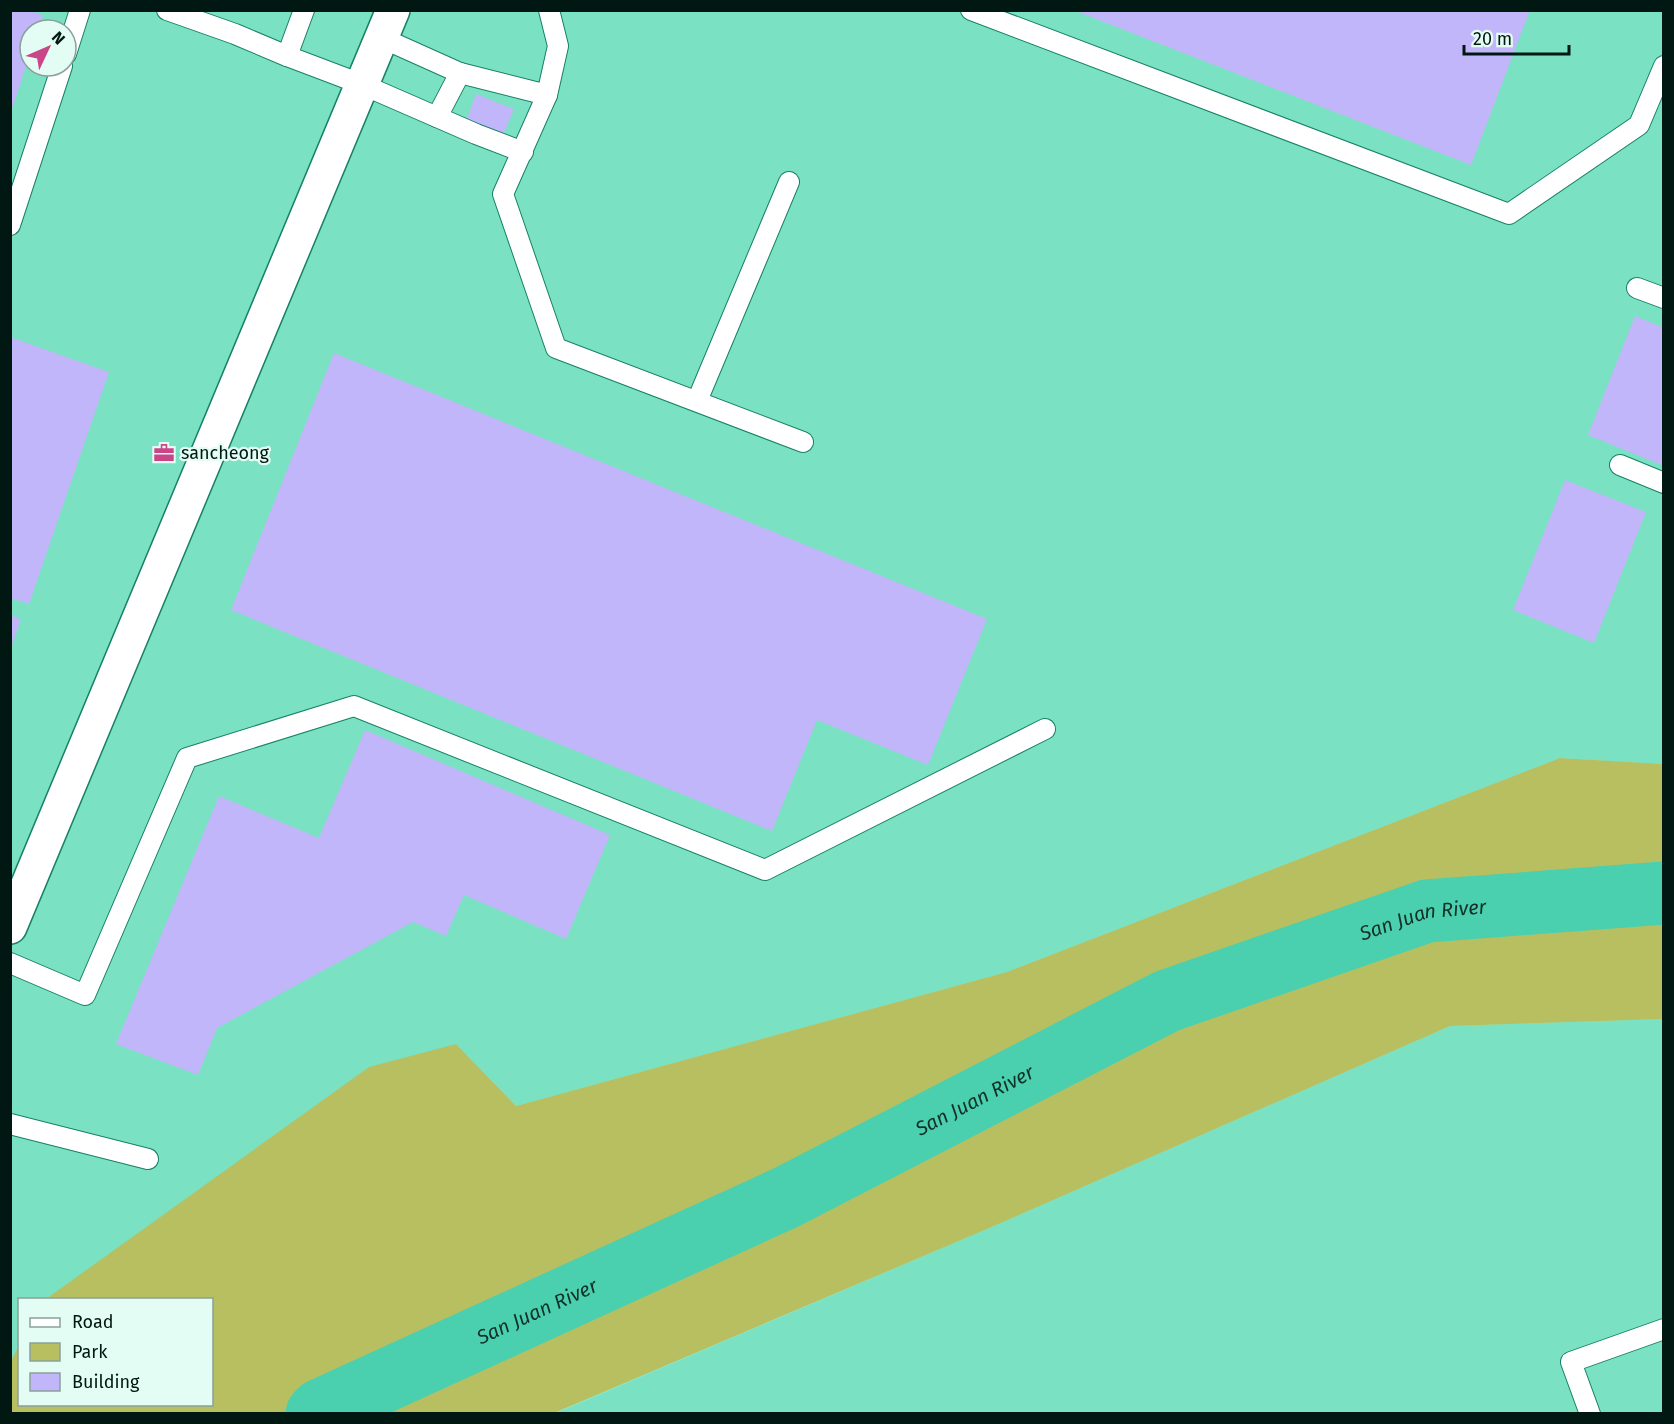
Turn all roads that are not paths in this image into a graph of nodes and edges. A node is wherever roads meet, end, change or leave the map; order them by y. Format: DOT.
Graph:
graph roads {
  1 [pos="168,10"];
  2 [pos="304,10"];
  3 [pos="549,10"];
  4 [pos="971,10"];
  5 [pos="388,24"];
  6 [pos="287,56"];
  7 [pos="1664,66"];
  8 [pos="460,73"];
  9 [pos="58,78"];
  10 [pos="361,84"];
  11 [pos="547,95"];
  12 [pos="437,117"];
  13 [pos="523,152"];
  14 [pos="789,182"];
  15 [pos="10,225"];
  16 [pos="1637,288"];
  17 [pos="1664,298"];
  18 [pos="697,401"];
  19 [pos="803,442"];
  20 [pos="1620,465"];
  21 [pos="1664,483"];
  22 [pos="1045,729"];
  23 [pos="10,927"];
  24 [pos="10,963"];
  25 [pos="10,1124"];
  26 [pos="148,1159"];
  27 [pos="1664,1329"];
  28 [pos="1590,1413"];
  1 -- 6 [label="lane"];
  2 -- 6 [label="lane"];
  3 -- 11 [label="lane"];
  4 -- 7 [label="lane"];
  5 -- 8 [label="lane"];
  5 -- 10 [label="street"];
  6 -- 10 [label="lane"];
  8 -- 11 [label="lane"];
  8 -- 12 [label="lane"];
  9 -- 15 [label="lane"];
  10 -- 12 [label="lane"];
  10 -- 23 [label="street"];
  11 -- 13 [label="lane"];
  12 -- 13 [label="lane"];
  13 -- 18 [label="lane"];
  14 -- 18 [label="lane"];
  16 -- 17 [label="lane"];
  18 -- 19 [label="lane"];
  20 -- 21 [label="lane"];
  22 -- 24 [label="lane"];
  25 -- 26 [label="lane"];
  27 -- 28 [label="lane"];
}
